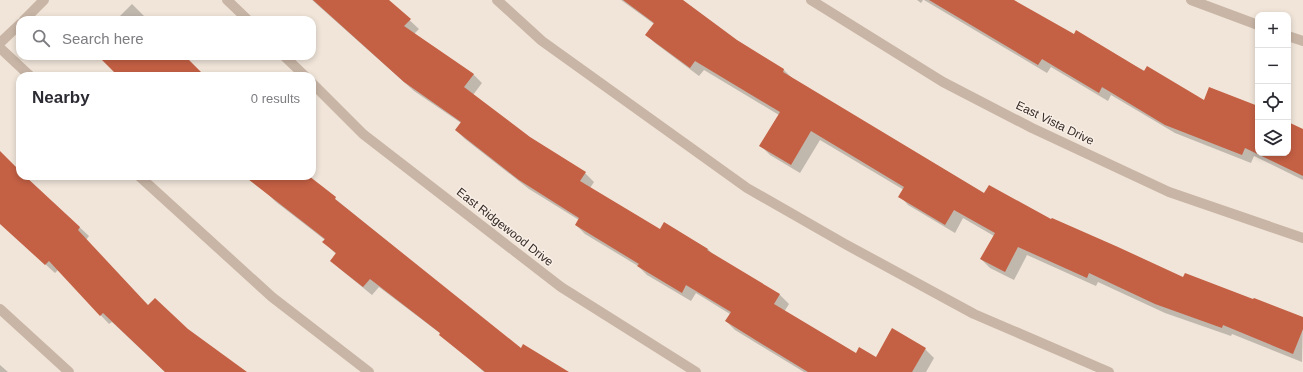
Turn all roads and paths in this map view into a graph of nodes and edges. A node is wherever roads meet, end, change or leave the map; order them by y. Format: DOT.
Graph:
graph roads {
  1 [pos="44,0"];
  2 [pos="228,0"];
  3 [pos="497,0"];
  4 [pos="811,0"];
  5 [pos="1190,0"];
  6 [pos="28,16"];
  7 [pos="244,16"];
  8 [pos="1255,24"];
  9 [pos="16,28"];
  10 [pos="1291,37"];
  11 [pos="1303,41"];
  12 [pos="0,43"];
  13 [pos="0,48"];
  14 [pos="288,60"];
  15 [pos="26,72"];
  16 [pos="301,72"];
  17 [pos="316,87"];
  18 [pos="143,180"];
  19 [pos="1303,238"];
  20 [pos="0,308"];
  21 [pos="69,372"];
  22 [pos="369,372"];
  23 [pos="696,372"];
  24 [pos="1109,372"];
  1 -- 6 [label="street"];
  2 -- 7 [label="street"];
  3 -- 24 [label="street"];
  4 -- 19 [label="street, East Vista Drive"];
  5 -- 8 [label="street"];
  9 -- 12 [label="street"];
  10 -- 11 [label="street"];
  13 -- 15 [label="street"];
  14 -- 16 [label="street"];
  17 -- 23 [label="street, East Ridgewood Drive"];
  18 -- 22 [label="street"];
  20 -- 21 [label="street"];
}
